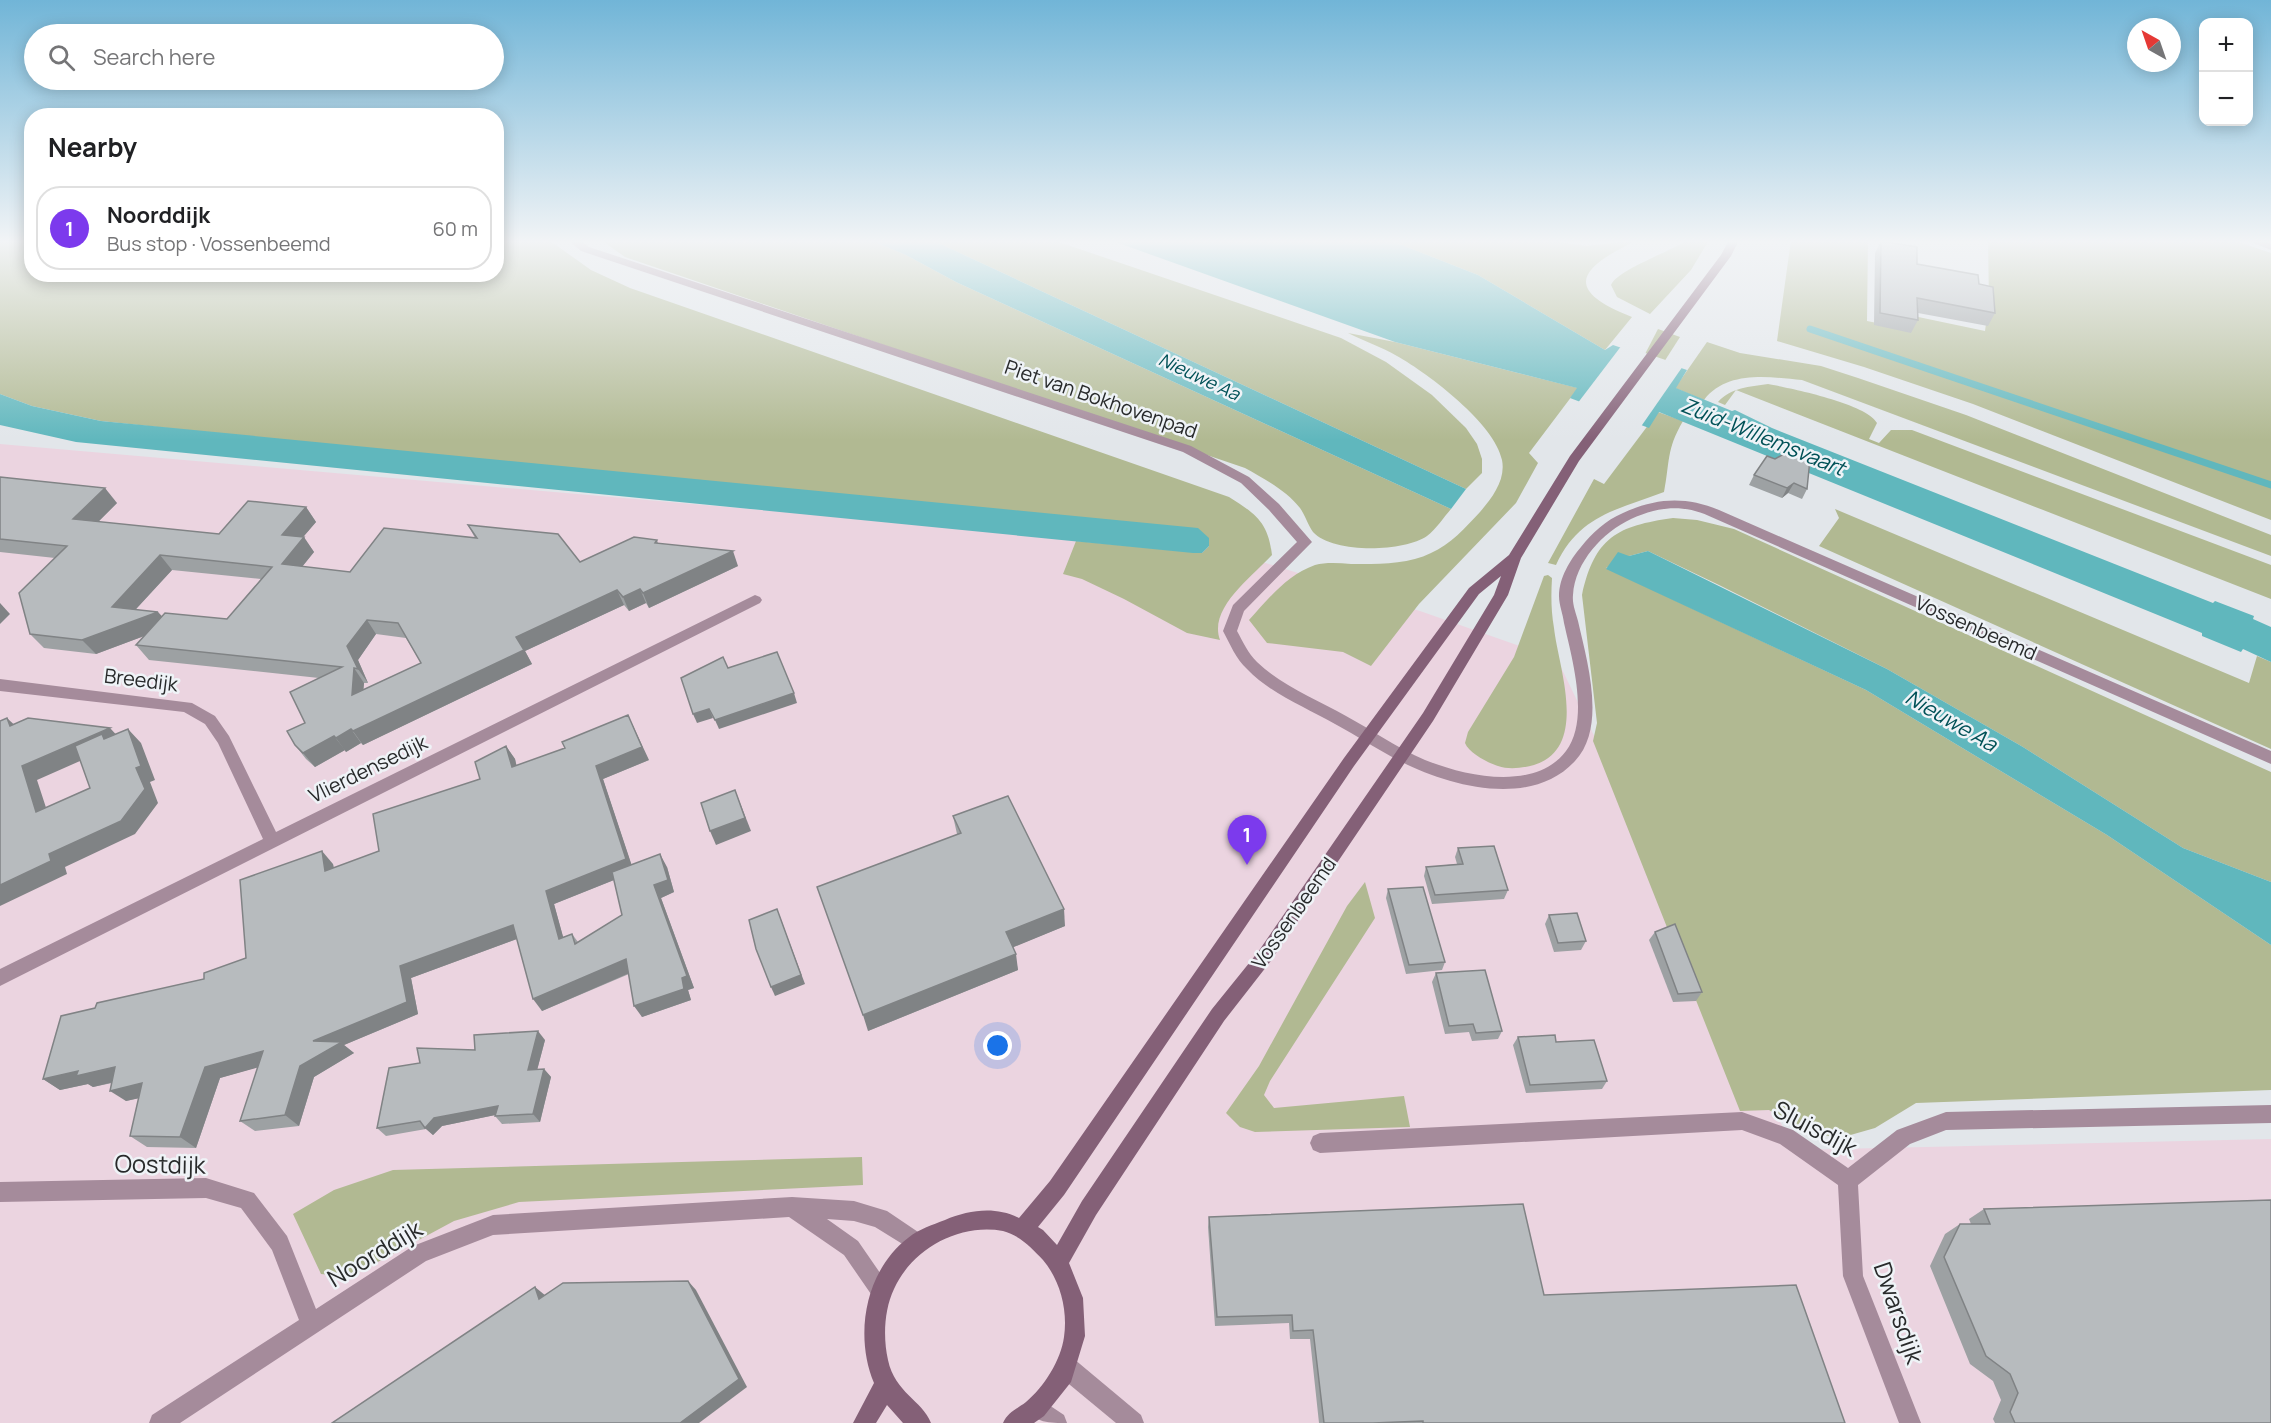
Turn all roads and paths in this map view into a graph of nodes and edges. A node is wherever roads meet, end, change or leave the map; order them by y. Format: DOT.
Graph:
graph roads {
  1 [pos="758,306"];
  2 [pos="1686,306"];
  3 [pos="1679,503"];
  4 [pos="1514,558"];
  5 [pos="756,600"];
  6 [pos="0,685"];
  7 [pos="1368,735"];
  8 [pos="1403,754"];
  9 [pos="2271,758"];
  10 [pos="272,841"];
  11 [pos="0,978"];
  12 [pos="2271,1114"];
  13 [pos="1320,1143"];
  14 [pos="1848,1180"];
  15 [pos="0,1192"];
  16 [pos="792,1208"];
  17 [pos="1024,1228"];
  18 [pos="917,1243"];
  19 [pos="1060,1260"];
  20 [pos="880,1290"];
  21 [pos="312,1325"];
  22 [pos="1066,1366"];
  23 [pos="885,1386"];
  24 [pos="1036,1408"];
  25 [pos="160,1423"];
  26 [pos="864,1423"];
  27 [pos="920,1423"];
  28 [pos="1014,1423"];
  29 [pos="1056,1423"];
  30 [pos="1133,1423"];
  31 [pos="1911,1423"];
  1 -- 7 [label="street, Piet van Bokhovenpad"];
  2 -- 4 [label="main road, Vossenbeemd"];
  3 -- 8 [label="street, Piet van Bokhovenpad"];
  3 -- 9 [label="street, Vossenbeemd"];
  4 -- 7 [label="main road, Vossenbeemd"];
  4 -- 8 [label="main road, Vossenbeemd"];
  5 -- 10 [label="street, Vlierdensedijk"];
  6 -- 10 [label="street, Breedijk"];
  7 -- 8 [label="street, Piet van Bokhovenpad"];
  7 -- 17 [label="main road, Vossenbeemd"];
  8 -- 19 [label="main road, Vossenbeemd"];
  10 -- 11 [label="street, Vlierdensedijk"];
  12 -- 14 [label="street, Sluisdijk"];
  13 -- 14 [label="street, Sluisdijk"];
  14 -- 31 [label="street, Dwarsdijk"];
  15 -- 21 [label="street, Oostdijk"];
  16 -- 18 [label="street, Noorddijk"];
  16 -- 20 [label="street"];
  16 -- 21 [label="street, Noorddijk"];
  17 -- 18 [label="main road"];
  17 -- 19 [label="main road"];
  18 -- 20 [label="main road"];
  19 -- 22 [label="main road"];
  20 -- 23 [label="main road"];
  21 -- 25 [label="street, Noorddijk"];
  22 -- 24 [label="main road"];
  22 -- 30 [label="street"];
  23 -- 26 [label="main road"];
  23 -- 27 [label="main road"];
  24 -- 28 [label="main road"];
  24 -- 29 [label="street"];
}
